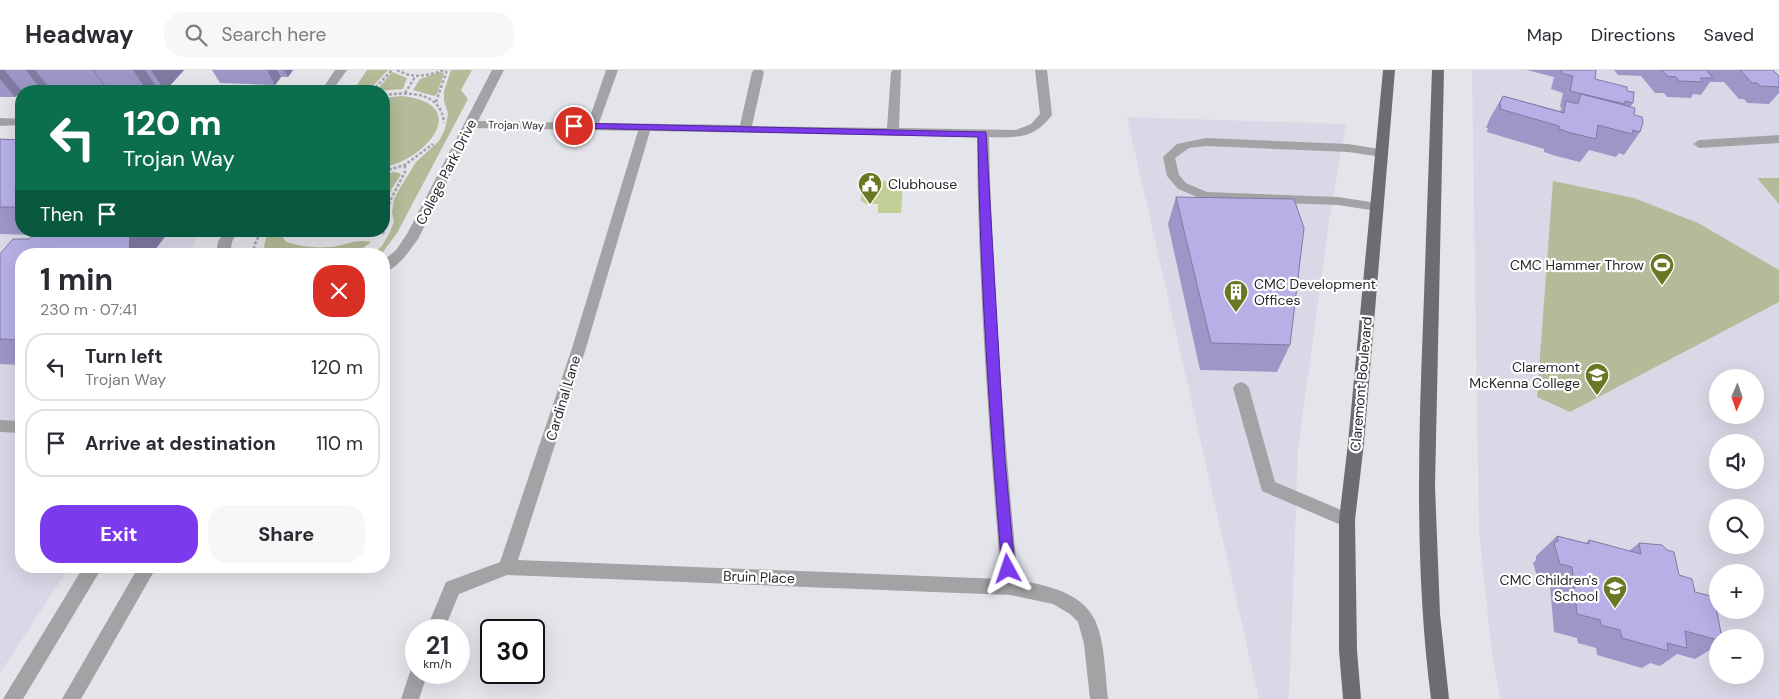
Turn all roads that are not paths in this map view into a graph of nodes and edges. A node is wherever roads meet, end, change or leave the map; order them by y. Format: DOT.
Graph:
graph roads {
  1 [pos="341,70"];
  2 [pos="498,70"];
  3 [pos="612,70"];
  4 [pos="1041,70"];
  5 [pos="1389,70"];
  6 [pos="1438,70"];
  7 [pos="758,72"];
  8 [pos="897,72"];
  9 [pos="330,85"];
  10 [pos="0,122"];
  11 [pos="15,122"];
  12 [pos="470,124"];
  13 [pos="592,126"];
  14 [pos="645,127"];
  15 [pos="745,130"];
  16 [pos="893,133"];
  17 [pos="983,134"];
  18 [pos="1779,138"];
  19 [pos="1699,144"];
  20 [pos="1382,153"];
  21 [pos="1377,207"];
  22 [pos="390,262"];
  23 [pos="1241,388"];
  24 [pos="0,426"];
  25 [pos="15,427"];
  26 [pos="1346,520"];
  27 [pos="507,567"];
  28 [pos="90,573"];
  29 [pos="144,573"];
  30 [pos="1010,587"];
  31 [pos="439,619"];
  32 [pos="415,684"];
  33 [pos="12,699"];
  34 [pos="71,699"];
  35 [pos="410,699"];
  36 [pos="1099,699"];
  37 [pos="1352,699"];
  38 [pos="1440,699"];
  1 -- 9 [label="street"];
  2 -- 12 [label="street, College Park Drive"];
  3 -- 13 [label="street"];
  4 -- 17 [label="street, Trojan Way"];
  5 -- 20 [label="main road, Claremont Boulevard"];
  6 -- 38 [label="main road"];
  7 -- 15 [label="street"];
  8 -- 16 [label="street"];
  10 -- 11 [label="street"];
  12 -- 13 [label="street, Trojan Way"];
  12 -- 22 [label="street, College Park Drive"];
  13 -- 14 [label="street, Trojan Way"];
  14 -- 15 [label="street, Trojan Way"];
  14 -- 27 [label="street, Cardinal Lane"];
  15 -- 16 [label="street, Trojan Way"];
  16 -- 17 [label="street, Trojan Way"];
  17 -- 30 [label="street"];
  18 -- 19 [label="street"];
  20 -- 21 [label="main road, Claremont Boulevard"];
  20 -- 21 [label="street"];
  21 -- 26 [label="main road, Claremont Boulevard"];
  23 -- 26 [label="street"];
  24 -- 25 [label="street"];
  26 -- 37 [label="main road, Claremont Boulevard"];
  27 -- 30 [label="street, Bruin Place"];
  27 -- 31 [label="street"];
  28 -- 33 [label="street"];
  29 -- 34 [label="street"];
  30 -- 36 [label="street, Bruin Place"];
  32 -- 35 [label="street"];
}
